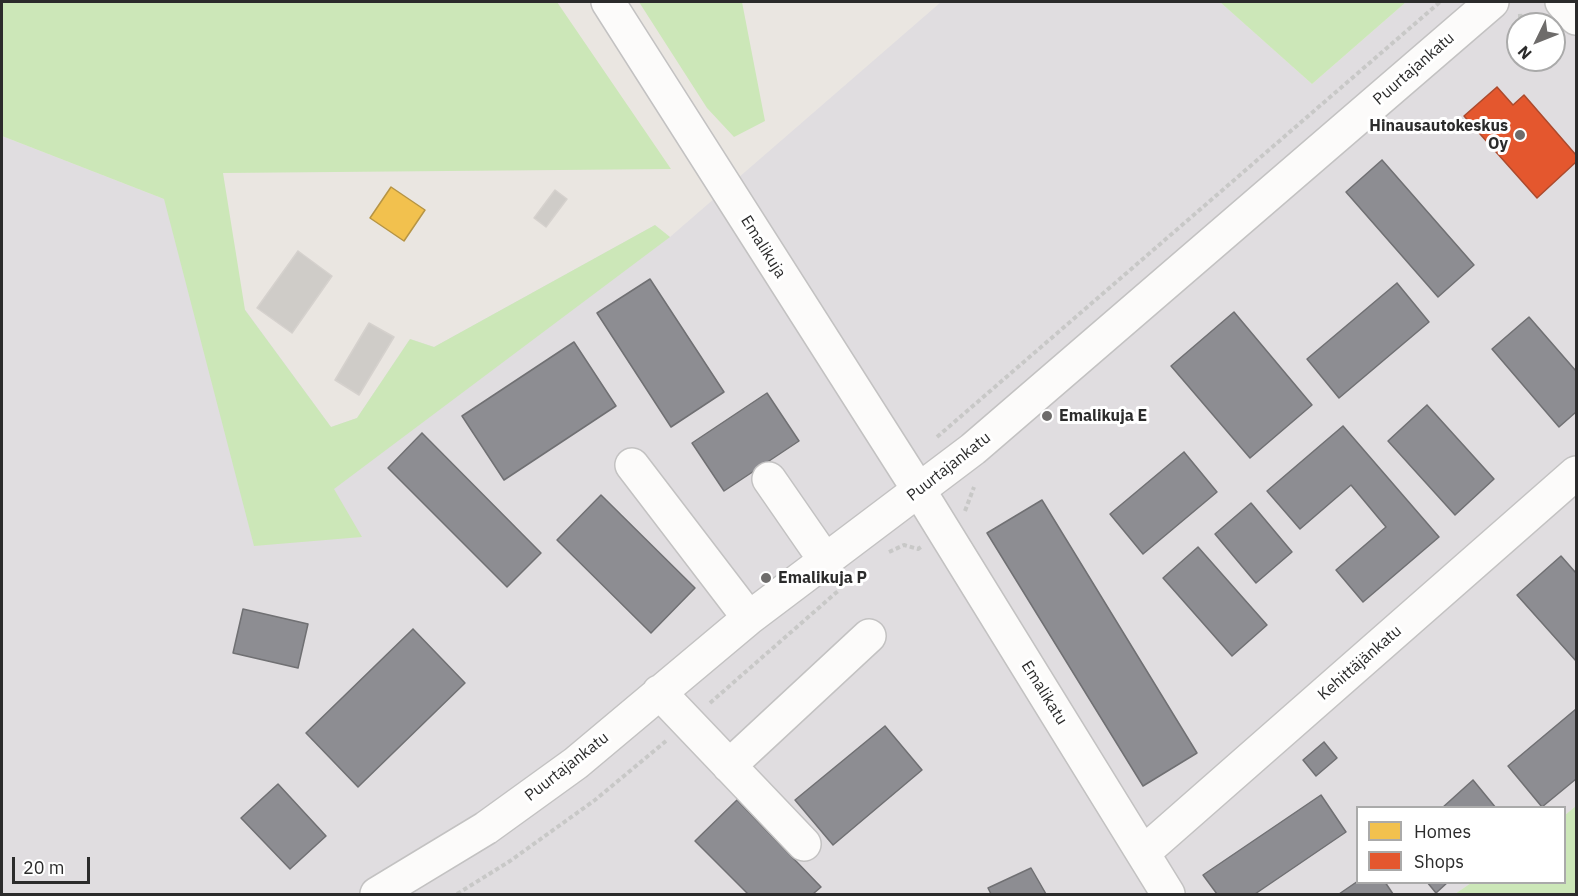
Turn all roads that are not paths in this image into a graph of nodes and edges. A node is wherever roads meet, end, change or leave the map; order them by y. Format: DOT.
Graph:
graph roads {
  1 [pos="608,2"];
  2 [pos="1492,2"];
  3 [pos="1562,2"];
  4 [pos="1576,18"];
  5 [pos="632,465"];
  6 [pos="1576,473"];
  7 [pos="769,479"];
  8 [pos="920,492"];
  9 [pos="825,560"];
  10 [pos="749,618"];
  11 [pos="869,636"];
  12 [pos="659,692"];
  13 [pos="729,766"];
  14 [pos="804,844"];
  15 [pos="1143,853"];
  16 [pos="377,894"];
  17 [pos="1168,894"];
  1 -- 8 [label="street, Emalikuja"];
  2 -- 8 [label="street, Puurtajankatu"];
  3 -- 4 [label="street"];
  5 -- 10 [label="street"];
  6 -- 15 [label="street, Kehittäjänkatu"];
  7 -- 9 [label="street"];
  8 -- 9 [label="street, Puurtajankatu"];
  8 -- 15 [label="street, Emalikatu"];
  9 -- 10 [label="street, Puurtajankatu"];
  10 -- 12 [label="street, Puurtajankatu"];
  11 -- 13 [label="street"];
  12 -- 13 [label="street"];
  12 -- 16 [label="street, Puurtajankatu"];
  13 -- 14 [label="street"];
  15 -- 17 [label="street, Emalikatu"];
}
